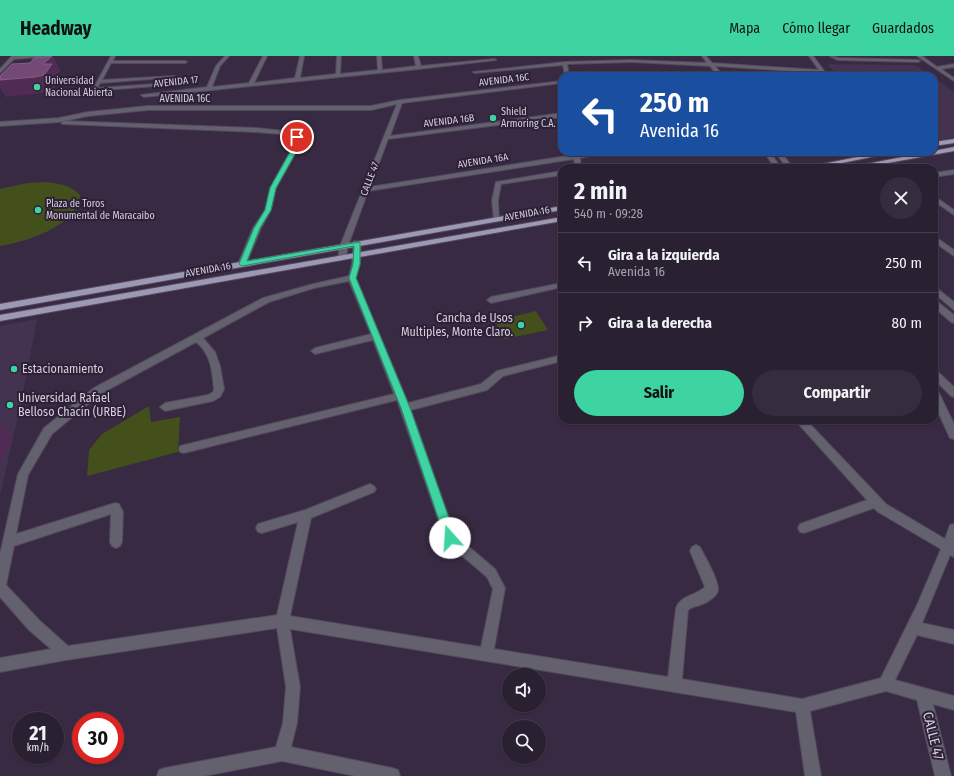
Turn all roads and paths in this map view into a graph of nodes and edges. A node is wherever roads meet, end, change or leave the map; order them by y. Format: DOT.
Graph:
graph roads {
  1 [pos="50,56"];
  2 [pos="113,56"];
  3 [pos="227,56"];
  4 [pos="265,56"];
  5 [pos="302,56"];
  6 [pos="339,56"];
  7 [pos="379,56"];
  8 [pos="416,56"];
  9 [pos="455,56"];
  10 [pos="596,56"];
  11 [pos="624,56"];
  12 [pos="697,56"];
  13 [pos="704,56"];
  14 [pos="812,56"];
  15 [pos="832,56"];
  16 [pos="891,56"];
  17 [pos="13,57"];
  18 [pos="485,58"];
  19 [pos="552,58"];
  20 [pos="578,58"];
  21 [pos="864,58"];
  22 [pos="918,59"];
  23 [pos="494,60"];
  24 [pos="897,60"];
  25 [pos="109,62"];
  26 [pos="565,63"];
  27 [pos="459,64"];
  28 [pos="552,64"];
  29 [pos="704,64"];
  30 [pos="712,64"];
  31 [pos="954,65"];
  32 [pos="182,67"];
  33 [pos="419,68"];
  34 [pos="936,68"];
  35 [pos="0,72"];
  36 [pos="178,72"];
  37 [pos="380,72"];
  38 [pos="475,72"];
  39 [pos="566,72"];
  40 [pos="710,72"];
  41 [pos="718,72"];
  42 [pos="174,76"];
  43 [pos="338,76"];
  44 [pos="298,80"];
  45 [pos="954,80"];
  46 [pos="99,82"];
  47 [pos="558,82"];
  48 [pos="168,84"];
  49 [pos="251,84"];
  50 [pos="209,88"];
  51 [pos="162,93"];
  52 [pos="144,95"];
  53 [pos="400,102"];
  54 [pos="371,108"];
  55 [pos="395,112"];
  56 [pos="558,116"];
  57 [pos="59,120"];
  58 [pos="0,124"];
  59 [pos="385,138"];
  60 [pos="954,141"];
  61 [pos="938,143"];
  62 [pos="954,149"];
  63 [pos="938,152"];
  64 [pos="564,156"];
  65 [pos="871,156"];
  66 [pos="915,156"];
  67 [pos="828,164"];
  68 [pos="871,164"];
  69 [pos="954,172"];
  70 [pos="558,174"];
  71 [pos="938,174"];
  72 [pos="365,190"];
  73 [pos="938,201"];
  74 [pos="558,209"];
  75 [pos="954,213"];
  76 [pos="496,220"];
  77 [pos="558,220"];
  78 [pos="938,241"];
  79 [pos="357,243"];
  80 [pos="344,246"];
  81 [pos="954,254"];
  82 [pos="357,255"];
  83 [pos="342,257"];
  84 [pos="242,264"];
  85 [pos="352,278"];
  86 [pos="558,286"];
  87 [pos="938,293"];
  88 [pos="491,300"];
  89 [pos="938,306"];
  90 [pos="0,307"];
  91 [pos="954,307"];
  92 [pos="0,318"];
  93 [pos="954,320"];
  94 [pos="376,336"];
  95 [pos="197,338"];
  96 [pos="315,351"];
  97 [pos="558,359"];
  98 [pos="938,377"];
  99 [pos="954,393"];
  100 [pos="938,401"];
  101 [pos="403,402"];
  102 [pos="165,407"];
  103 [pos="807,424"];
  104 [pos="954,435"];
  105 [pos="184,449"];
  106 [pos="370,489"];
  107 [pos="876,502"];
  108 [pos="306,515"];
  109 [pos="262,528"];
  110 [pos="804,528"];
  111 [pos="954,529"];
  112 [pos="8,542"];
  113 [pos="116,542"];
  114 [pos="951,549"];
  115 [pos="696,551"];
  116 [pos="0,583"];
  117 [pos="0,588"];
  118 [pos="282,621"];
  119 [pos="913,627"];
  120 [pos="954,637"];
  121 [pos="66,653"];
  122 [pos="486,655"];
  123 [pos="0,665"];
  124 [pos="886,684"];
  125 [pos="674,685"];
  126 [pos="923,695"];
  127 [pos="954,703"];
  128 [pos="802,706"];
  129 [pos="282,753"];
  130 [pos="165,776"];
  131 [pos="392,776"];
  132 [pos="813,776"];
  133 [pos="943,776"];
  1 -- 17 [label="street"];
  2 -- 25 [label="street"];
  3 -- 50 [label="street"];
  4 -- 49 [label="street"];
  5 -- 44 [label="street"];
  6 -- 43 [label="street"];
  7 -- 37 [label="street"];
  8 -- 33 [label="street"];
  9 -- 27 [label="street"];
  10 -- 20 [label="street"];
  11 -- 20 [label="street"];
  12 -- 29 [label="street"];
  13 -- 30 [label="street"];
  14 -- 30 [label="street"];
  15 -- 21 [label="street"];
  16 -- 24 [label="street"];
  17 -- 35 [label="street"];
  18 -- 23 [label="street, AVENIDA 17"];
  18 -- 27 [label="street, AVENIDA 17"];
  19 -- 28 [label="street"];
  20 -- 26 [label="street"];
  21 -- 24 [label="street"];
  22 -- 24 [label="street"];
  22 -- 34 [label="street"];
  25 -- 32 [label="street"];
  25 -- 46 [label="street"];
  26 -- 28 [label="street"];
  26 -- 29 [label="street"];
  26 -- 39 [label="street"];
  27 -- 33 [label="street, AVENIDA 17"];
  28 -- 38 [label="street"];
  29 -- 30 [label="street"];
  29 -- 40 [label="street"];
  30 -- 41 [label="street"];
  31 -- 34 [label="street"];
  33 -- 37 [label="street, AVENIDA 17"];
  34 -- 45 [label="street"];
  36 -- 42 [label="street"];
  37 -- 43 [label="street, AVENIDA 17"];
  42 -- 46 [label="street"];
  42 -- 48 [label="street"];
  43 -- 44 [label="street, AVENIDA 17"];
  44 -- 49 [label="street, AVENIDA 17"];
  46 -- 48 [label="street"];
  47 -- 53 [label="street, AVENIDA 16C"];
  48 -- 51 [label="street"];
  49 -- 50 [label="street, AVENIDA 17"];
  50 -- 51 [label="street, AVENIDA 17"];
  51 -- 52 [label="street, AVENIDA 17"];
  53 -- 54 [label="street, AVENIDA 16C"];
  53 -- 55 [label="street, CALLE 47"];
  54 -- 55 [label="street"];
  54 -- 57 [label="street, AVENIDA 16C"];
  55 -- 59 [label="street, CALLE 47"];
  56 -- 59 [label="street, AVENIDA 16B"];
  57 -- 58 [label="street, AVENIDA 16C"];
  57 -- 84 [label="street"];
  59 -- 72 [label="street, CALLE 47"];
  60 -- 61 [label="highway"];
  62 -- 63 [label="highway"];
  64 -- 72 [label="street, AVENIDA 16A"];
  65 -- 67 [label="highway"];
  66 -- 68 [label="highway"];
  69 -- 71 [label="street"];
  70 -- 76 [label="street"];
  72 -- 80 [label="street, CALLE 47"];
  73 -- 75 [label="street"];
  74 -- 76 [label="highway, AVENIDA 16"];
  76 -- 79 [label="highway, AVENIDA 16"];
  77 -- 82 [label="highway, AVENIDA 16"];
  78 -- 81 [label="street"];
  79 -- 80 [label="highway, AVENIDA 16"];
  79 -- 82 [label="street"];
  80 -- 83 [label="street, CALLE 47"];
  80 -- 84 [label="highway, AVENIDA 16"];
  82 -- 83 [label="highway, AVENIDA 16"];
  82 -- 85 [label="street"];
  83 -- 92 [label="highway, AVENIDA 16"];
  84 -- 90 [label="highway, AVENIDA 16"];
  85 -- 94 [label="street"];
  85 -- 95 [label="street"];
  86 -- 88 [label="street"];
  87 -- 91 [label="street"];
  89 -- 93 [label="street"];
  94 -- 96 [label="street"];
  94 -- 101 [label="street"];
  95 -- 102 [label="street"];
  95 -- 112 [label="street"];
  97 -- 101 [label="street"];
  98 -- 99 [label="street"];
  100 -- 104 [label="street"];
  101 -- 105 [label="street"];
  101 -- 122 [label="street"];
  103 -- 107 [label="street"];
  106 -- 108 [label="street"];
  107 -- 110 [label="street"];
  107 -- 114 [label="street"];
  108 -- 109 [label="street"];
  108 -- 118 [label="street"];
  111 -- 114 [label="street"];
  112 -- 113 [label="street"];
  112 -- 116 [label="street"];
  114 -- 119 [label="street"];
  115 -- 125 [label="street"];
  117 -- 121 [label="street"];
  118 -- 121 [label="street"];
  118 -- 122 [label="street"];
  118 -- 129 [label="street"];
  119 -- 120 [label="street"];
  119 -- 124 [label="street"];
  121 -- 123 [label="street"];
  122 -- 125 [label="street"];
  124 -- 126 [label="street"];
  124 -- 128 [label="street"];
  125 -- 128 [label="street"];
  126 -- 127 [label="street"];
  126 -- 133 [label="street, CALLE 47"];
  128 -- 132 [label="street"];
  129 -- 130 [label="street"];
  129 -- 131 [label="street"];
}
